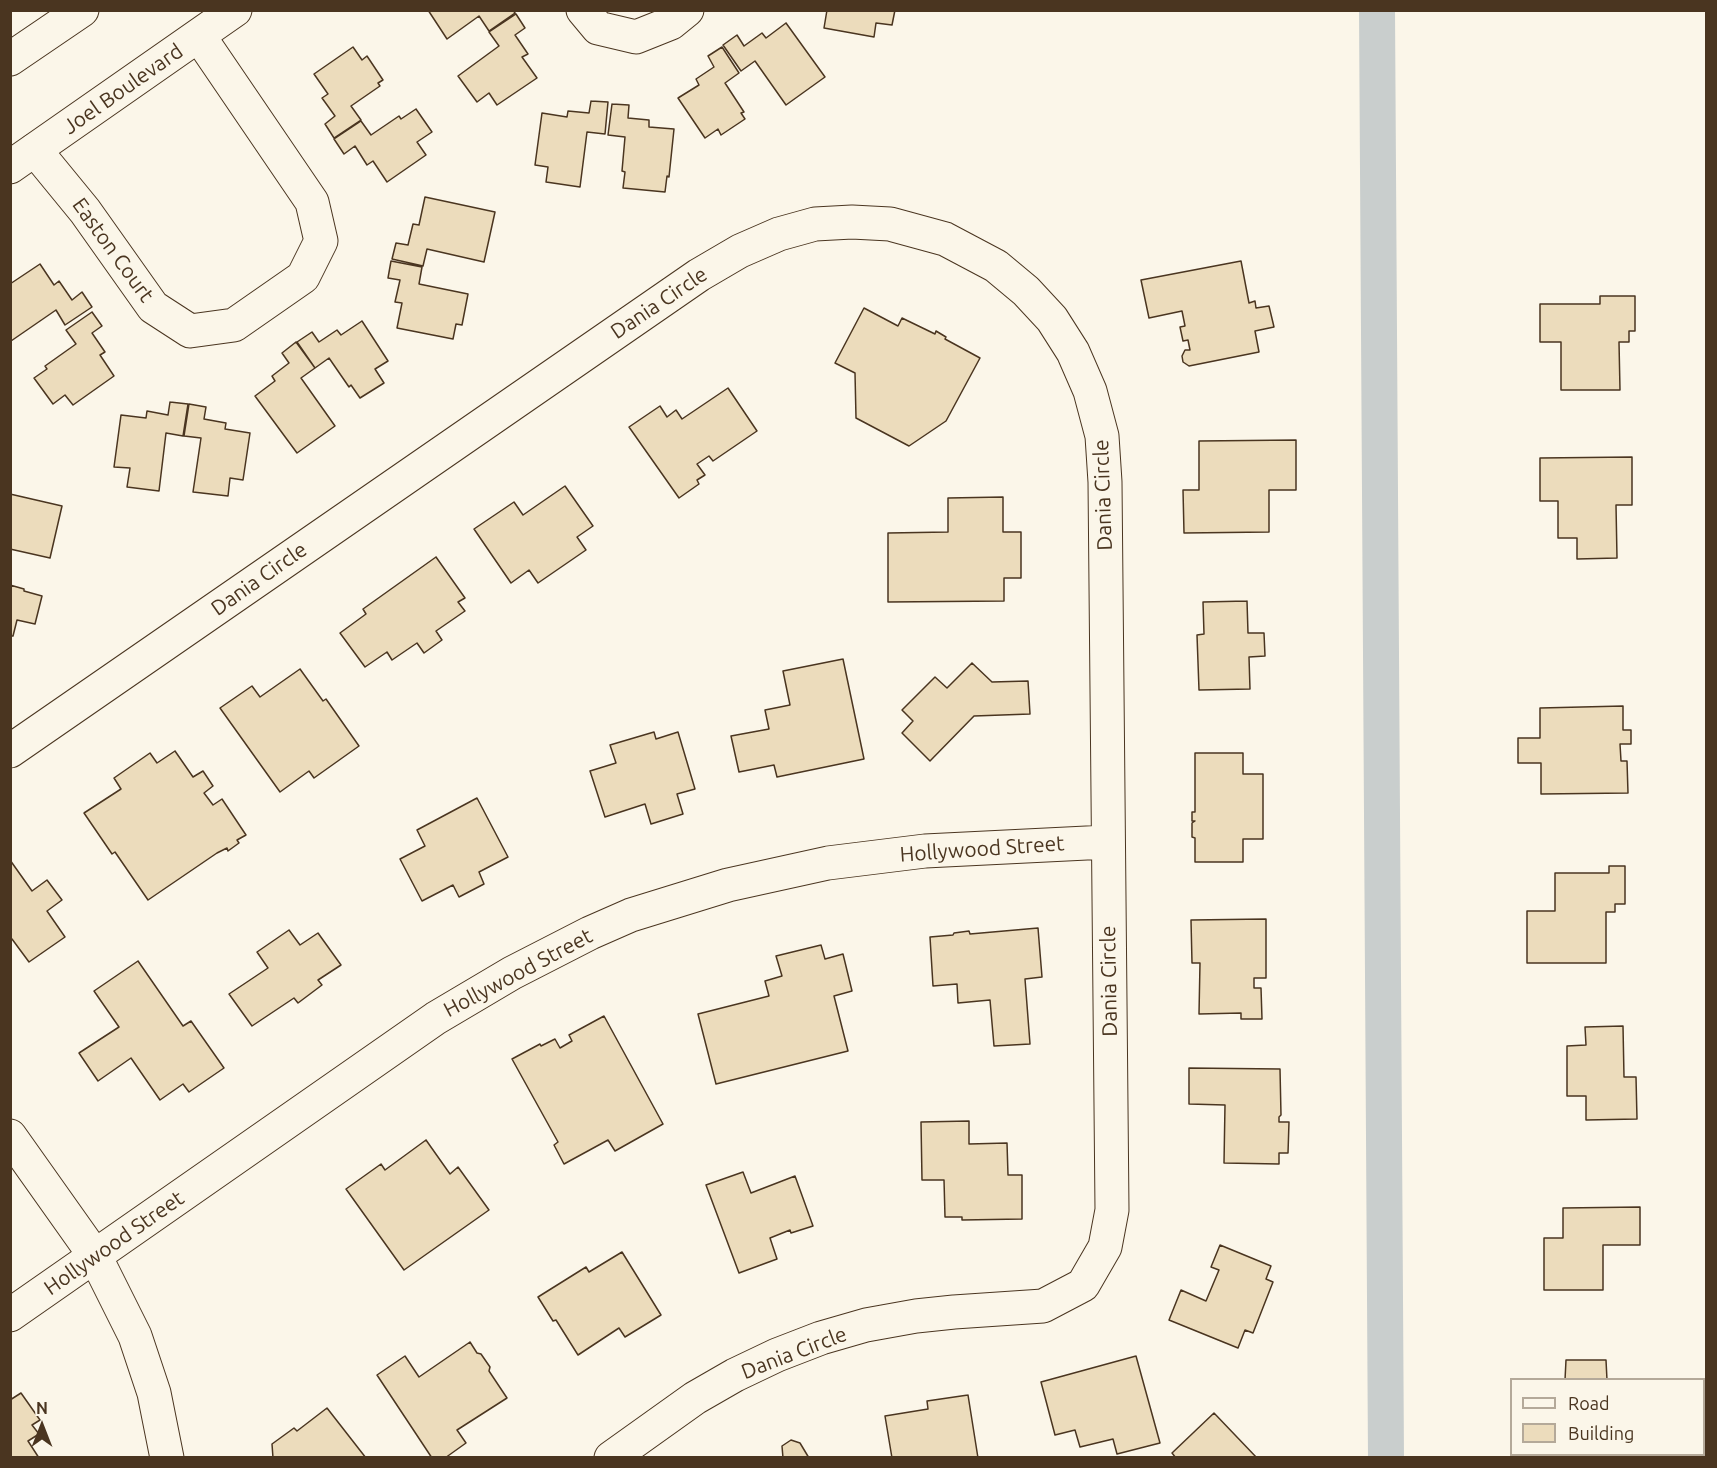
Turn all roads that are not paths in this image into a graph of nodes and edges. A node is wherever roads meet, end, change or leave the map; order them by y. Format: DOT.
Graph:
graph roads {
  1 [pos="82,10"];
  2 [pos="235,10"];
  3 [pos="583,10"];
  4 [pos="687,10"];
  5 [pos="199,36"];
  6 [pos="10,59"];
  7 [pos="23,158"];
  8 [pos="10,751"];
  9 [pos="1107,842"];
  10 [pos="10,1136"];
  11 [pos="95,1256"];
  12 [pos="10,1315"];
  13 [pos="167,1458"];
  14 [pos="610,1458"];
  1 -- 6 [label="street"];
  2 -- 5 [label="street, Joel Boulevard"];
  3 -- 4 [label="street"];
  5 -- 7 [label="street, Joel Boulevard"];
  5 -- 7 [label="street, Easton Court"];
  8 -- 9 [label="street, Dania Circle"];
  9 -- 11 [label="street, Hollywood Street"];
  9 -- 14 [label="street, Dania Circle"];
  10 -- 11 [label="street"];
  11 -- 12 [label="street, Hollywood Street"];
  11 -- 13 [label="street"];
}
